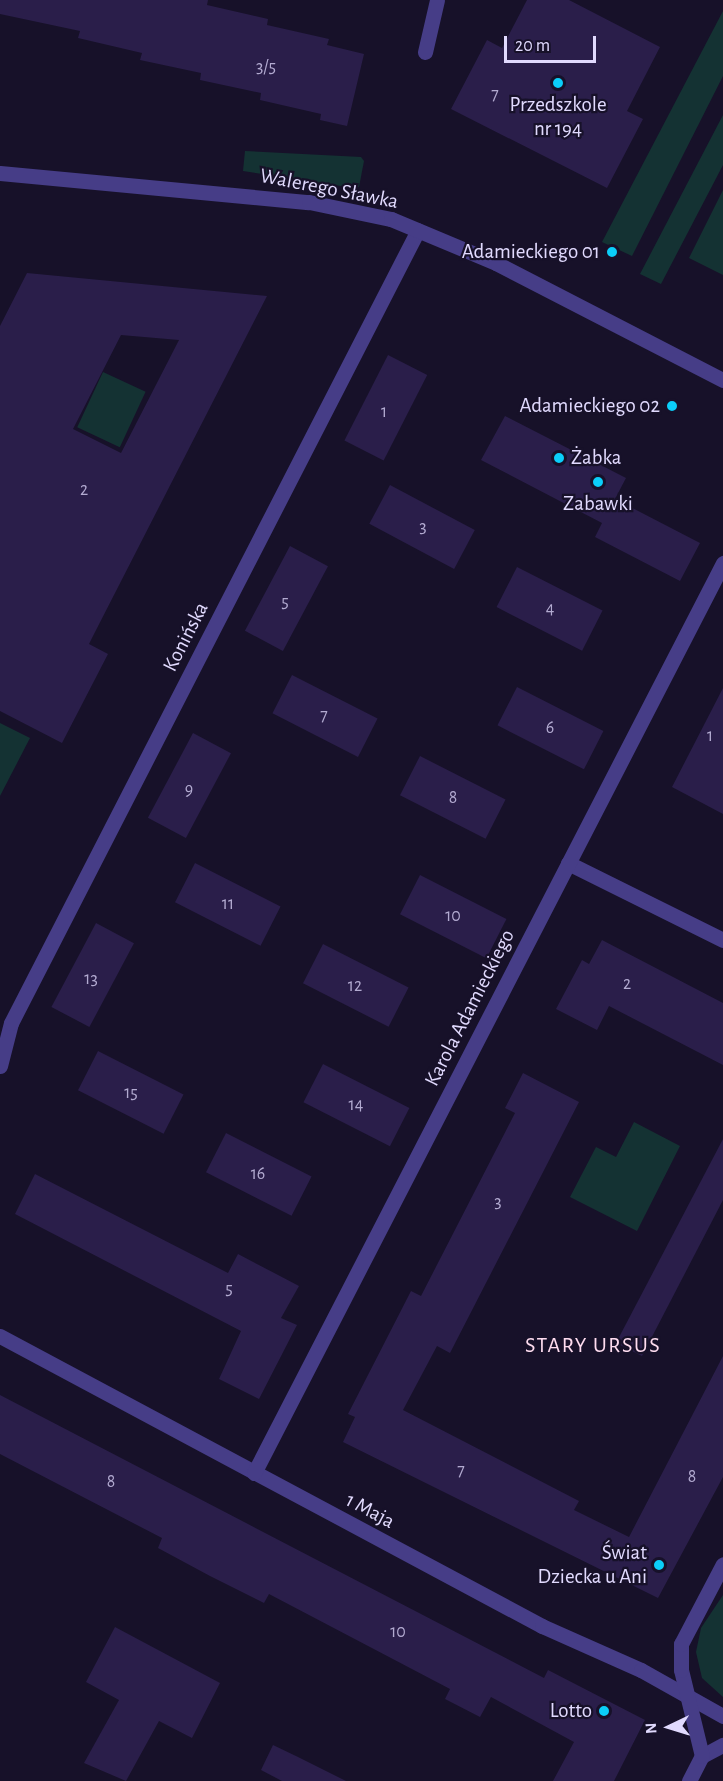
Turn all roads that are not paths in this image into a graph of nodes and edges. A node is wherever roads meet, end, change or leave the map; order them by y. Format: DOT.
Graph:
graph roads {
  1 [pos="437,0"];
  2 [pos="425,52"];
  3 [pos="0,173"];
  4 [pos="418,230"];
  5 [pos="723,380"];
  6 [pos="723,563"];
  7 [pos="568,863"];
  8 [pos="723,940"];
  9 [pos="0,1066"];
  10 [pos="0,1336"];
  11 [pos="254,1473"];
  12 [pos="723,1564"];
  13 [pos="688,1697"];
  14 [pos="723,1716"];
  15 [pos="723,1745"];
  16 [pos="702,1756"];
  17 [pos="689,1781"];
  1 -- 2 [label="street"];
  3 -- 4 [label="street, Walerego Sławka"];
  4 -- 5 [label="street, Walerego Sławka"];
  4 -- 9 [label="street, Konińska"];
  6 -- 7 [label="street, Karola Adamieckiego"];
  7 -- 8 [label="street"];
  7 -- 11 [label="street, Karola Adamieckiego"];
  10 -- 11 [label="street, 1 Maja"];
  11 -- 13 [label="street, 1 Maja"];
  12 -- 13 [label="street"];
  13 -- 14 [label="street, 1 Maja"];
  13 -- 16 [label="street"];
  15 -- 16 [label="street"];
  16 -- 17 [label="street"];
}
